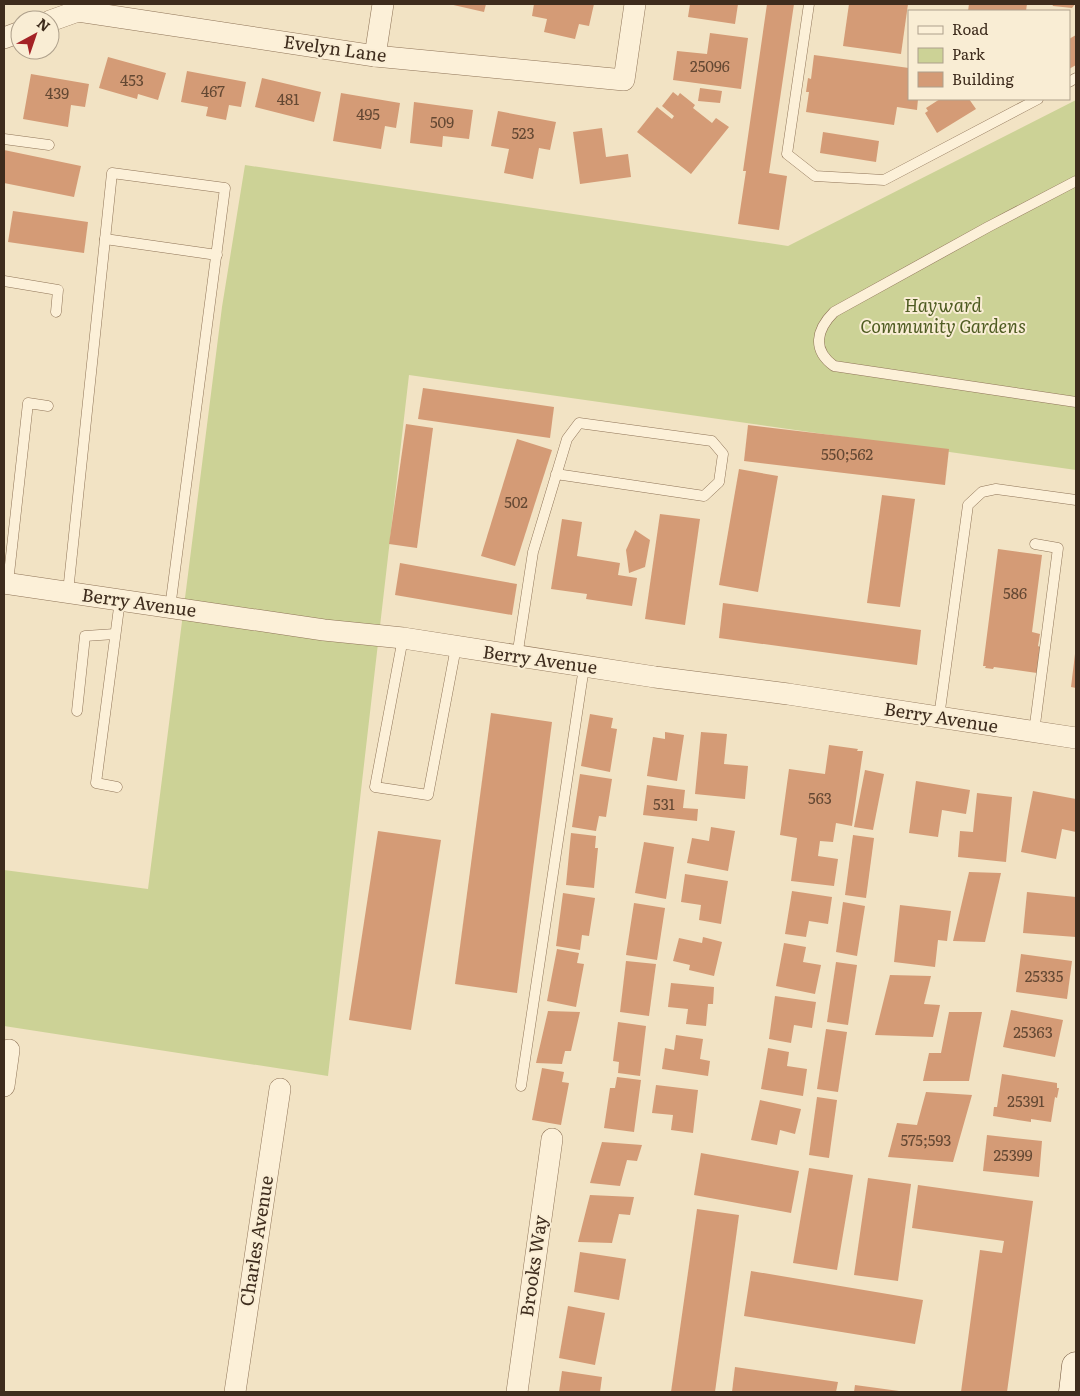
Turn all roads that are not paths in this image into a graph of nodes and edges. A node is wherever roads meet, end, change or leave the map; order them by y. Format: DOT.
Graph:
graph roads {
  1 [pos="383,4"];
  2 [pos="636,4"];
  3 [pos="809,4"];
  4 [pos="60,17"];
  5 [pos="375,56"];
  6 [pos="1036,100"];
  7 [pos="4,139"];
  8 [pos="49,145"];
  9 [pos="1076,181"];
  10 [pos="105,239"];
  11 [pos="217,255"];
  12 [pos="4,281"];
  13 [pos="56,312"];
  14 [pos="1076,402"];
  15 [pos="48,406"];
  16 [pos="556,474"];
  17 [pos="1076,500"];
  18 [pos="1035,544"];
  19 [pos="6,583"];
  20 [pos="68,592"];
  21 [pos="120,600"];
  22 [pos="170,608"];
  23 [pos="115,634"];
  24 [pos="403,638"];
  25 [pos="456,648"];
  26 [pos="517,657"];
  27 [pos="584,667"];
  28 [pos="78,711"];
  29 [pos="939,717"];
  30 [pos="1034,732"];
  31 [pos="1076,738"];
  32 [pos="117,787"];
  33 [pos="9,1050"];
  34 [pos="4,1086"];
  35 [pos="521,1086"];
  36 [pos="280,1089"];
  37 [pos="552,1139"];
  38 [pos="1076,1366"];
  39 [pos="234,1392"];
  40 [pos="517,1392"];
  41 [pos="1073,1392"];
  1 -- 5 [label="street"];
  2 -- 5 [label="street, Evelyn Lane"];
  3 -- 6 [label="lane"];
  4 -- 5 [label="street, Evelyn Lane"];
  7 -- 8 [label="lane"];
  9 -- 14 [label="lane"];
  10 -- 11 [label="lane"];
  10 -- 11 [label="lane"];
  10 -- 20 [label="lane"];
  11 -- 22 [label="lane"];
  12 -- 13 [label="lane"];
  15 -- 19 [label="lane"];
  16 -- 16 [label="lane"];
  16 -- 26 [label="lane"];
  17 -- 29 [label="lane"];
  18 -- 30 [label="lane"];
  19 -- 20 [label="street, Berry Avenue"];
  20 -- 21 [label="street, Berry Avenue"];
  21 -- 22 [label="street, Berry Avenue"];
  21 -- 23 [label="lane"];
  22 -- 24 [label="street, Berry Avenue"];
  23 -- 28 [label="lane"];
  23 -- 32 [label="lane"];
  24 -- 25 [label="street, Berry Avenue"];
  24 -- 25 [label="lane"];
  25 -- 26 [label="street, Berry Avenue"];
  26 -- 27 [label="street, Berry Avenue"];
  27 -- 29 [label="street, Berry Avenue"];
  27 -- 35 [label="lane"];
  29 -- 30 [label="street, Berry Avenue"];
  30 -- 31 [label="street, Berry Avenue"];
  33 -- 34 [label="street"];
  36 -- 39 [label="street, Charles Avenue"];
  37 -- 40 [label="street, Brooks Way"];
  38 -- 41 [label="street"];
}
